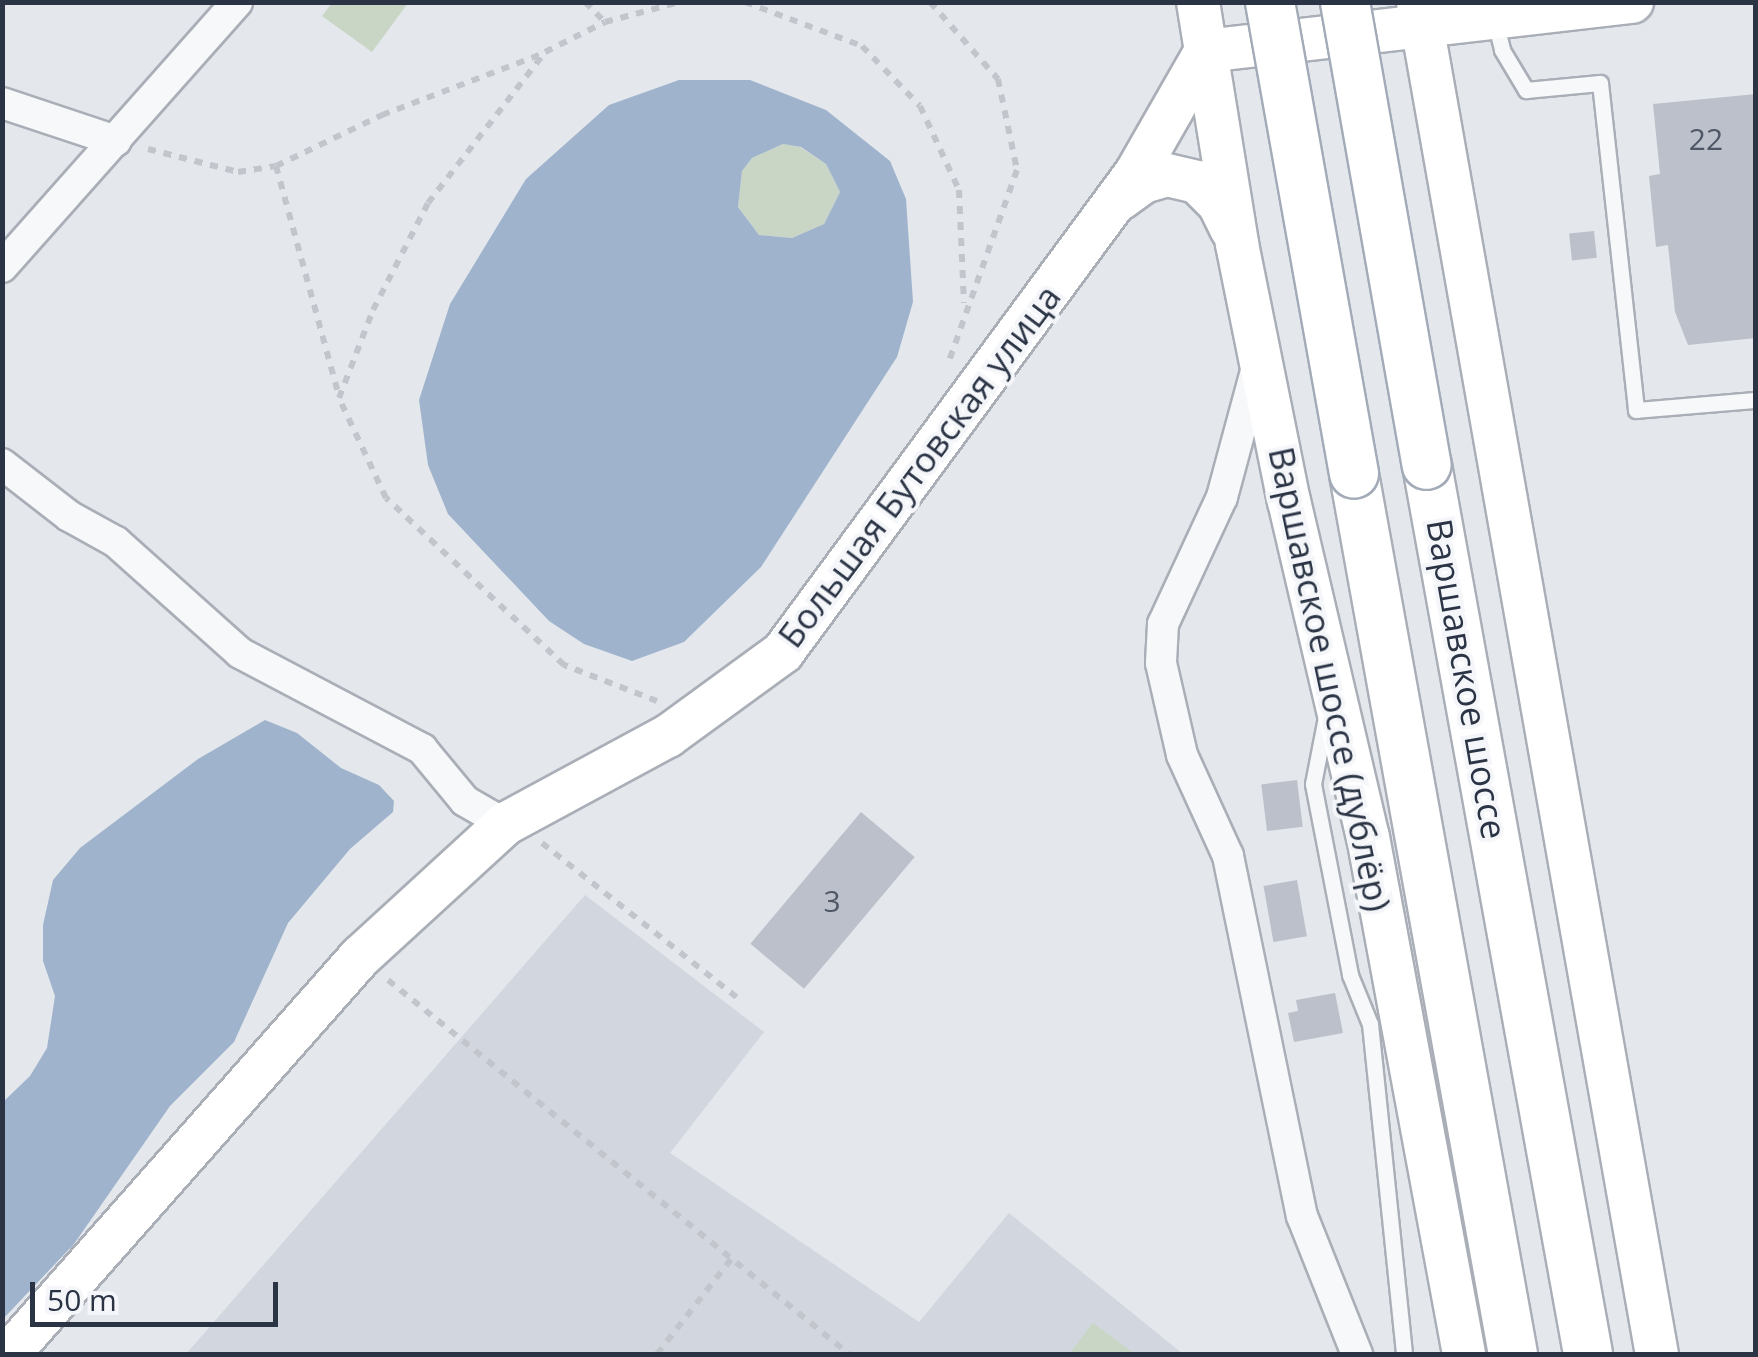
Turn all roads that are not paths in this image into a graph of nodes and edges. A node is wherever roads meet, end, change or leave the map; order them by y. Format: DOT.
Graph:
graph roads {
  1 [pos="237,2"];
  2 [pos="1198,2"];
  3 [pos="1270,2"];
  4 [pos="1345,2"];
  5 [pos="1360,2"];
  6 [pos="1632,2"];
  7 [pos="1419,12"];
  8 [pos="1494,14"];
  9 [pos="1206,51"];
  10 [pos="2,103"];
  11 [pos="116,141"];
  12 [pos="1115,203"];
  13 [pos="1237,244"];
  14 [pos="2,268"];
  15 [pos="1259,354"];
  16 [pos="1756,400"];
  17 [pos="2,464"];
  18 [pos="1332,683"];
  19 [pos="522,832"];
  20 [pos="9,1354"];
  21 [pos="1357,1354"];
  22 [pos="1404,1354"];
  23 [pos="1464,1354"];
  24 [pos="1513,1354"];
  25 [pos="1588,1354"];
  26 [pos="1657,1354"];
  1 -- 11 [label="street"];
  2 -- 9 [label="main road, Варшавское шоссе (дублёр)"];
  3 -- 24 [label="main road, Варшавское шоссе, bridge"];
  4 -- 25 [label="main road, Варшавское шоссе, bridge"];
  5 -- 9 [label="main road"];
  6 -- 8 [label="main road"];
  7 -- 8 [label="main road"];
  7 -- 9 [label="main road"];
  7 -- 26 [label="main road"];
  8 -- 16 [label="lane"];
  9 -- 12 [label="main road, Большая Бутовская улица"];
  9 -- 13 [label="main road, Варшавское шоссе (дублёр)"];
  10 -- 11 [label="street"];
  11 -- 14 [label="street"];
  12 -- 13 [label="main road"];
  12 -- 19 [label="main road, Большая Бутовская улица"];
  13 -- 15 [label="main road, Варшавское шоссе (дублёр)"];
  15 -- 18 [label="main road, Варшавское шоссе (дублёр)"];
  15 -- 21 [label="street"];
  17 -- 19 [label="street"];
  18 -- 22 [label="lane"];
  18 -- 23 [label="main road, Варшавское шоссе (дублёр)"];
  19 -- 20 [label="main road, Большая Бутовская улица"];
}
